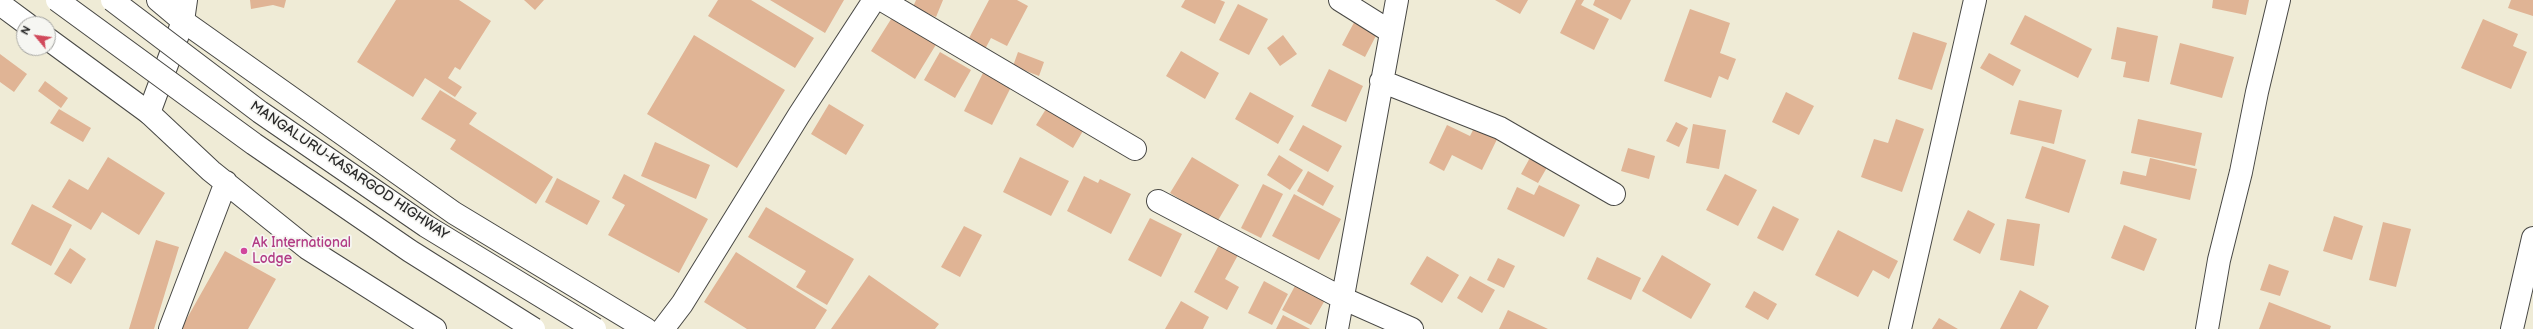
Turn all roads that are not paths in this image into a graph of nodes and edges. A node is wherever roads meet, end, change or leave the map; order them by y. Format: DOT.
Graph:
graph roads {
  1 [pos="57,0"];
  2 [pos="112,0"];
  3 [pos="158,0"];
  4 [pos="874,0"];
  5 [pos="882,0"];
  6 [pos="1340,0"];
  7 [pos="1397,0"];
  8 [pos="1975,0"];
  9 [pos="2279,0"];
  10 [pos="0,4"];
  11 [pos="184,10"];
  12 [pos="16,16"];
  13 [pos="1391,32"];
  14 [pos="56,45"];
  15 [pos="1381,81"];
  16 [pos="149,113"];
  17 [pos="1135,149"];
  18 [pos="226,182"];
  19 [pos="1614,194"];
  20 [pos="1158,201"];
  21 [pos="2533,238"];
  22 [pos="1342,298"];
  23 [pos="170,329"];
  24 [pos="435,329"];
  25 [pos="534,329"];
  26 [pos="595,329"];
  27 [pos="646,329"];
  28 [pos="663,329"];
  29 [pos="1337,329"];
  30 [pos="1412,329"];
  31 [pos="1900,329"];
  32 [pos="2207,329"];
  33 [pos="2512,329"];
  1 -- 25 [label="main road, bridge"];
  2 -- 26 [label="main road, MANGALURU-KASARGOD HIGHWAY, bridge"];
  3 -- 11 [label="main road"];
  4 -- 28 [label="main road"];
  5 -- 17 [label="main road"];
  6 -- 13 [label="main road"];
  7 -- 13 [label="main road"];
  8 -- 31 [label="main road"];
  9 -- 32 [label="main road"];
  10 -- 12 [label="main road"];
  11 -- 16 [label="main road"];
  11 -- 27 [label="main road"];
  13 -- 15 [label="main road"];
  14 -- 16 [label="main road"];
  15 -- 19 [label="main road"];
  15 -- 22 [label="main road"];
  16 -- 18 [label="main road"];
  18 -- 23 [label="main road"];
  18 -- 24 [label="main road"];
  20 -- 22 [label="main road"];
  21 -- 33 [label="main road"];
  22 -- 29 [label="main road"];
  22 -- 30 [label="main road"];
}
